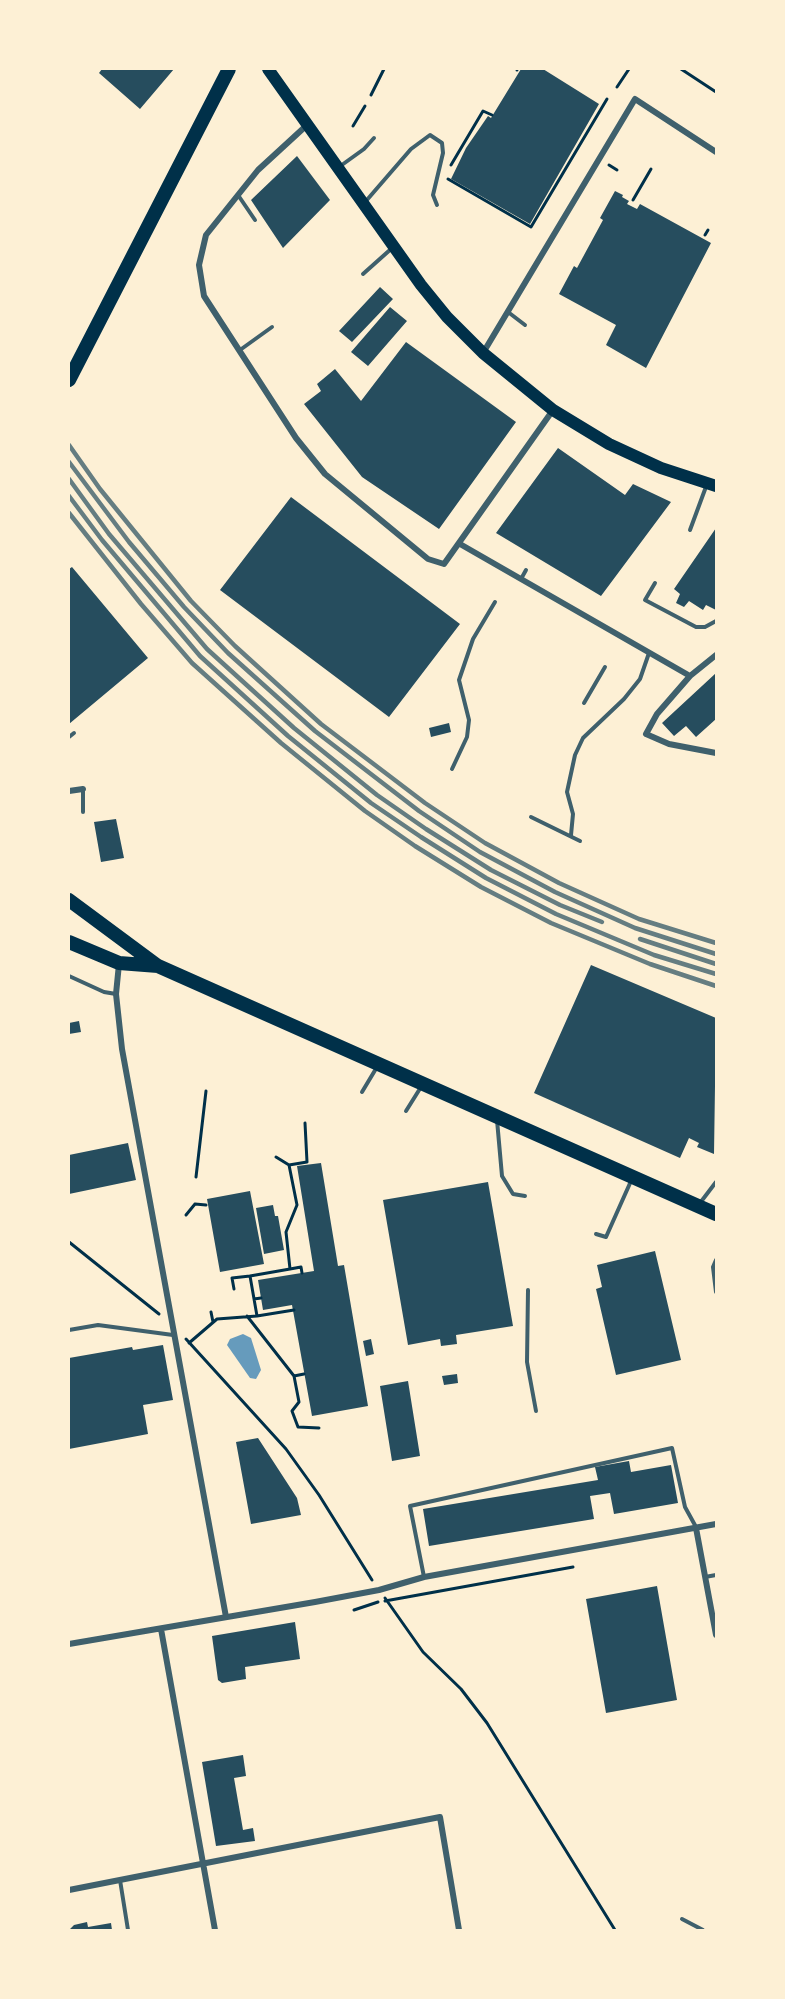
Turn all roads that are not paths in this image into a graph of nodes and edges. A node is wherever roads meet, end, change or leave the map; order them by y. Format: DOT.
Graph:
graph roads {
  1 [pos="229,69"];
  2 [pos="268,69"];
  3 [pos="308,125"];
  4 [pos="374,138"];
  5 [pos="716,152"];
  6 [pos="338,168"];
  7 [pos="238,195"];
  8 [pos="364,204"];
  9 [pos="436,205"];
  10 [pos="255,220"];
  11 [pos="393,246"];
  12 [pos="363,274"];
  13 [pos="508,312"];
  14 [pos="525,325"];
  15 [pos="272,327"];
  16 [pos="239,350"];
  17 [pos="483,353"];
  18 [pos="69,380"];
  19 [pos="553,410"];
  20 [pos="712,485"];
  21 [pos="690,530"];
  22 [pos="460,544"];
  23 [pos="526,570"];
  24 [pos="521,579"];
  25 [pos="656,583"];
  26 [pos="495,602"];
  27 [pos="716,621"];
  28 [pos="649,652"];
  29 [pos="716,654"];
  30 [pos="605,667"];
  31 [pos="690,675"];
  32 [pos="584,703"];
  33 [pos="74,733"];
  34 [pos="69,737"];
  35 [pos="716,753"];
  36 [pos="452,769"];
  37 [pos="83,789"];
  38 [pos="69,791"];
  39 [pos="83,812"];
  40 [pos="531,817"];
  41 [pos="571,835"];
  42 [pos="580,841"];
  43 [pos="69,900"];
  44 [pos="69,942"];
  45 [pos="119,963"];
  46 [pos="158,966"];
  47 [pos="69,976"];
  48 [pos="116,994"];
  49 [pos="379,1064"];
  50 [pos="423,1084"];
  51 [pos="362,1092"];
  52 [pos="406,1112"];
  53 [pos="497,1117"];
  54 [pos="633,1177"];
  55 [pos="716,1182"];
  56 [pos="525,1196"];
  57 [pos="698,1206"];
  58 [pos="716,1214"];
  59 [pos="596,1234"];
  60 [pos="716,1260"];
  61 [pos="716,1289"];
  62 [pos="528,1290"];
  63 [pos="69,1330"];
  64 [pos="173,1335"];
  65 [pos="536,1411"];
  66 [pos="716,1524"];
  67 [pos="696,1528"];
  68 [pos="716,1575"];
  69 [pos="424,1577"];
  70 [pos="705,1577"];
  71 [pos="226,1617"];
  72 [pos="160,1629"];
  73 [pos="716,1635"];
  74 [pos="69,1644"];
  75 [pos="203,1864"];
  76 [pos="120,1880"];
  77 [pos="69,1890"];
  78 [pos="682,1919"];
  79 [pos="128,1930"];
  80 [pos="215,1930"];
  81 [pos="459,1930"];
  82 [pos="703,1930"];
  1 -- 18 [label="highway"];
  2 -- 3 [label="main road"];
  3 -- 6 [label="main road"];
  3 -- 7 [label="street"];
  4 -- 6 [label="lane"];
  5 -- 13 [label="street"];
  6 -- 8 [label="main road"];
  7 -- 10 [label="lane"];
  7 -- 16 [label="street"];
  8 -- 9 [label="lane"];
  8 -- 11 [label="main road"];
  11 -- 12 [label="lane"];
  11 -- 17 [label="main road"];
  13 -- 14 [label="lane"];
  13 -- 17 [label="street"];
  15 -- 16 [label="lane"];
  16 -- 22 [label="street"];
  17 -- 19 [label="main road"];
  19 -- 20 [label="main road"];
  19 -- 22 [label="street"];
  20 -- 21 [label="lane"];
  22 -- 24 [label="street"];
  23 -- 24 [label="lane"];
  24 -- 28 [label="street"];
  25 -- 27 [label="lane"];
  26 -- 36 [label="lane"];
  28 -- 31 [label="street"];
  28 -- 41 [label="lane"];
  29 -- 31 [label="street"];
  30 -- 32 [label="lane"];
  31 -- 35 [label="street"];
  33 -- 34 [label="lane"];
  37 -- 38 [label="street"];
  37 -- 39 [label="lane"];
  40 -- 41 [label="lane"];
  41 -- 42 [label="lane"];
  43 -- 46 [label="highway"];
  44 -- 45 [label="highway"];
  45 -- 46 [label="highway"];
  45 -- 48 [label="street"];
  46 -- 49 [label="highway"];
  47 -- 48 [label="lane"];
  48 -- 64 [label="street"];
  49 -- 50 [label="highway"];
  49 -- 51 [label="lane"];
  50 -- 52 [label="lane"];
  50 -- 53 [label="highway"];
  53 -- 54 [label="highway"];
  53 -- 56 [label="lane"];
  54 -- 57 [label="highway"];
  54 -- 59 [label="lane"];
  55 -- 57 [label="lane"];
  57 -- 58 [label="highway"];
  60 -- 61 [label="lane"];
  62 -- 65 [label="lane"];
  63 -- 64 [label="lane"];
  64 -- 71 [label="street"];
  66 -- 67 [label="street"];
  67 -- 69 [label="street"];
  67 -- 69 [label="lane"];
  67 -- 70 [label="street"];
  68 -- 70 [label="lane"];
  69 -- 71 [label="street"];
  70 -- 73 [label="street"];
  71 -- 72 [label="street"];
  72 -- 74 [label="street"];
  72 -- 75 [label="street"];
  75 -- 76 [label="street"];
  75 -- 80 [label="street"];
  75 -- 81 [label="street"];
  76 -- 77 [label="street"];
  76 -- 79 [label="lane"];
  78 -- 82 [label="lane"];
}
